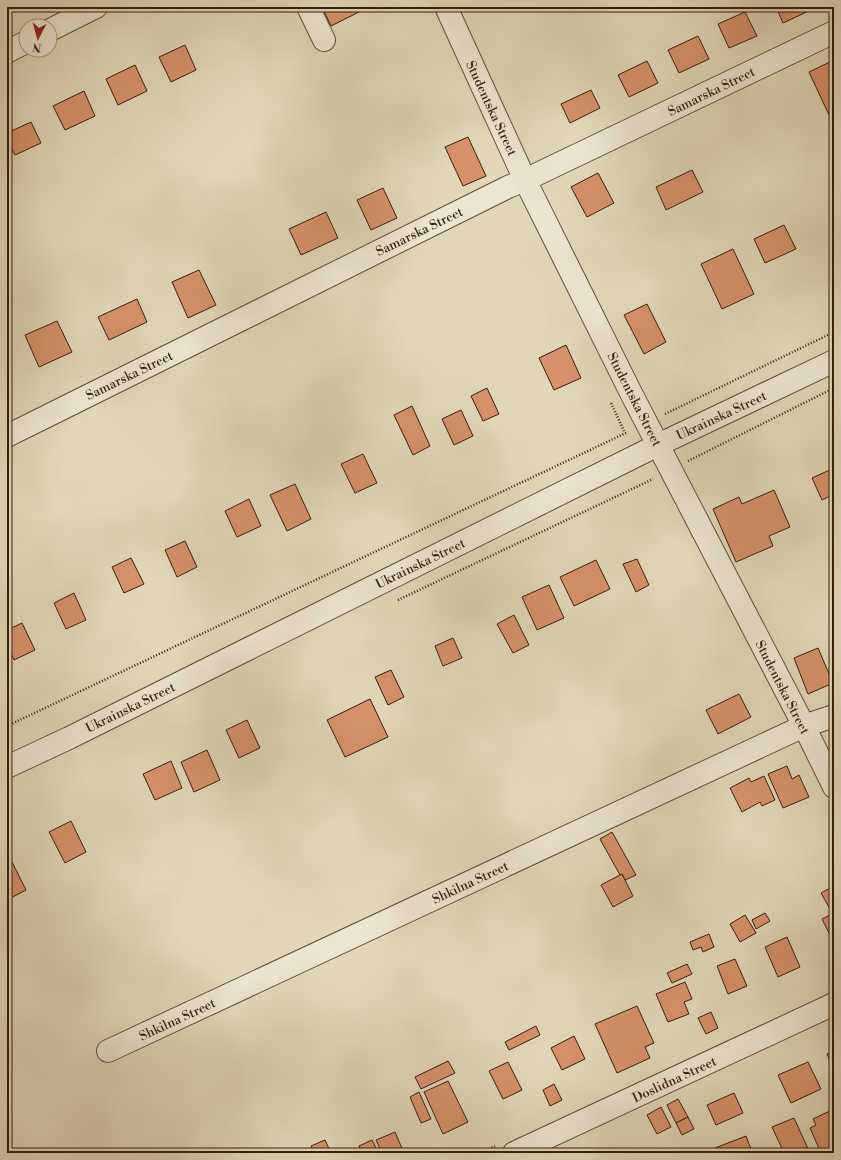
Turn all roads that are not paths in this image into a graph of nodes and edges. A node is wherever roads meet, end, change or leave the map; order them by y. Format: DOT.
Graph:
graph roads {
  1 [pos="96,7"];
  2 [pos="308,7"];
  3 [pos="446,7"];
  4 [pos="58,26"];
  5 [pos="834,32"];
  6 [pos="324,40"];
  7 [pos="18,46"];
  8 [pos="7,52"];
  9 [pos="525,180"];
  10 [pos="834,361"];
  11 [pos="7,436"];
  12 [pos="658,445"];
  13 [pos="834,716"];
  14 [pos="804,726"];
  15 [pos="7,767"];
  16 [pos="834,787"];
  17 [pos="834,1004"];
  18 [pos="108,1051"];
  19 [pos="514,1153"];
  1 -- 4 [label="street"];
  2 -- 6 [label="street"];
  3 -- 9 [label="street, Studentska Street"];
  5 -- 9 [label="street, Samarska Street"];
  7 -- 8 [label="street"];
  9 -- 11 [label="street, Samarska Street"];
  9 -- 12 [label="street, Studentska Street"];
  10 -- 12 [label="street, Ukrainska Street"];
  12 -- 14 [label="street, Studentska Street"];
  12 -- 15 [label="street, Ukrainska Street"];
  13 -- 14 [label="street, Shkilna Street"];
  14 -- 16 [label="street, Studentska Street"];
  14 -- 18 [label="street, Shkilna Street"];
  17 -- 19 [label="street, Doslidna Street"];
}
